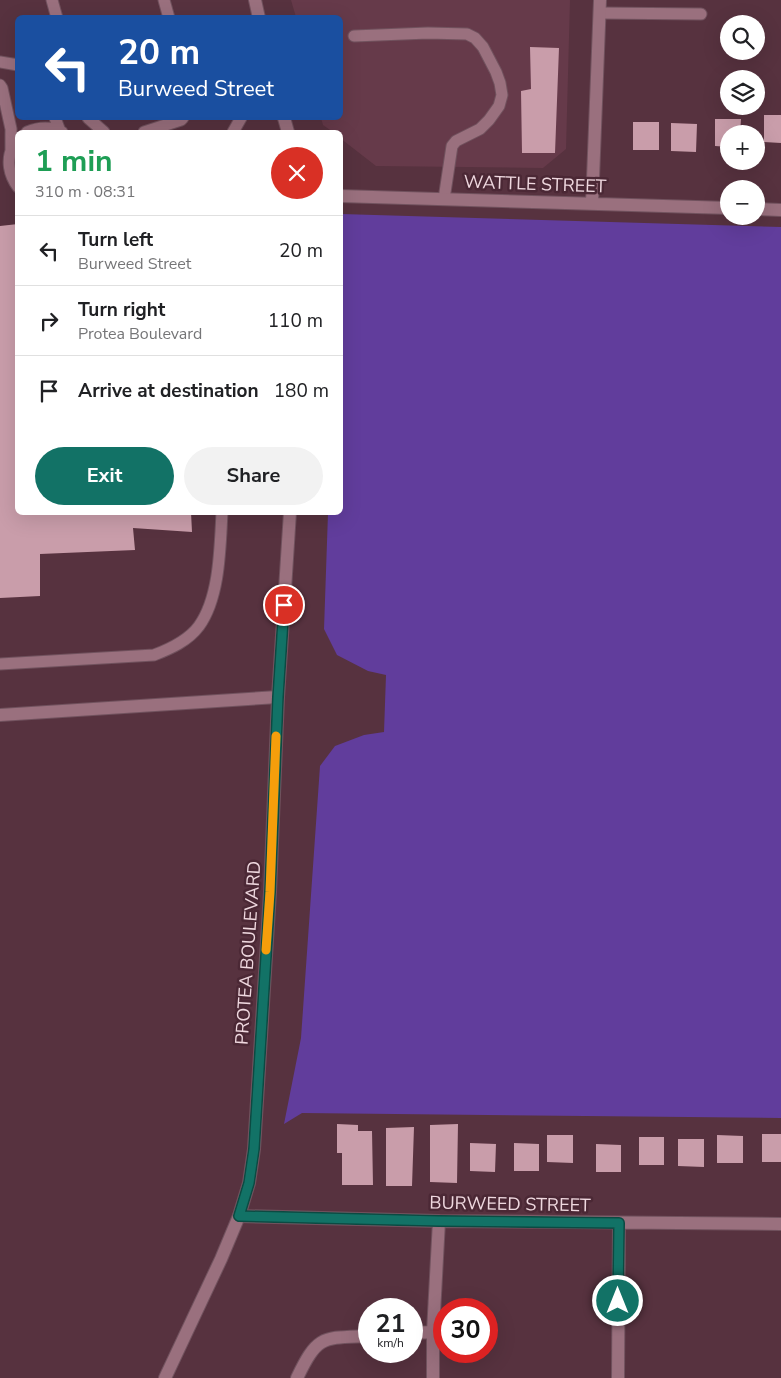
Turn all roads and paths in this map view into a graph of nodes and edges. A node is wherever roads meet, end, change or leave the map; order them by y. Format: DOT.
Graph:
graph roads {
  1 [pos="52,0"];
  2 [pos="164,0"];
  3 [pos="255,0"];
  4 [pos="600,6"];
  5 [pos="702,14"];
  6 [pos="56,15"];
  7 [pos="167,15"];
  8 [pos="258,15"];
  9 [pos="354,36"];
  10 [pos="0,62"];
  11 [pos="15,64"];
  12 [pos="0,85"];
  13 [pos="90,120"];
  14 [pos="181,120"];
  15 [pos="32,130"];
  16 [pos="54,130"];
  17 [pos="102,130"];
  18 [pos="150,130"];
  19 [pos="15,145"];
  20 [pos="11,151"];
  21 [pos="15,182"];
  22 [pos="343,196"];
  23 [pos="444,199"];
  24 [pos="592,204"];
  25 [pos="720,208"];
  26 [pos="765,209"];
  27 [pos="781,210"];
  28 [pos="222,515"];
  29 [pos="290,515"];
  30 [pos="0,664"];
  31 [pos="278,697"];
  32 [pos="0,715"];
  33 [pos="239,1216"];
  34 [pos="439,1221"];
  35 [pos="619,1223"];
  36 [pos="781,1224"];
  37 [pos="435,1298"];
  38 [pos="423,1332"];
  39 [pos="433,1332"];
  40 [pos="358,1336"];
  41 [pos="433,1363"];
  42 [pos="164,1378"];
  43 [pos="296,1378"];
  44 [pos="433,1378"];
  45 [pos="618,1378"];
  1 -- 6 [label="lane"];
  2 -- 7 [label="lane"];
  3 -- 8 [label="street"];
  4 -- 5 [label="lane"];
  4 -- 24 [label="street"];
  9 -- 23 [label="lane"];
  10 -- 11 [label="lane"];
  12 -- 20 [label="lane"];
  13 -- 17 [label="lane"];
  14 -- 18 [label="lane"];
  15 -- 16 [label="lane"];
  19 -- 20 [label="lane"];
  20 -- 21 [label="lane"];
  22 -- 23 [label="street, WATTLE STREET"];
  23 -- 24 [label="street, WATTLE STREET"];
  24 -- 25 [label="street, WATTLE STREET"];
  26 -- 27 [label="street"];
  28 -- 30 [label="lane"];
  29 -- 31 [label="street, PROTEA BOULEVARD"];
  31 -- 32 [label="street"];
  31 -- 33 [label="street, PROTEA BOULEVARD"];
  33 -- 34 [label="street, BURWEED STREET"];
  33 -- 42 [label="street, PROTEA BOULEVARD"];
  34 -- 35 [label="street, BURWEED STREET"];
  34 -- 37 [label="street"];
  35 -- 36 [label="street, BURWEED STREET"];
  35 -- 45 [label="street"];
  38 -- 39 [label="street"];
  40 -- 43 [label="street"];
  41 -- 44 [label="street"];
}
